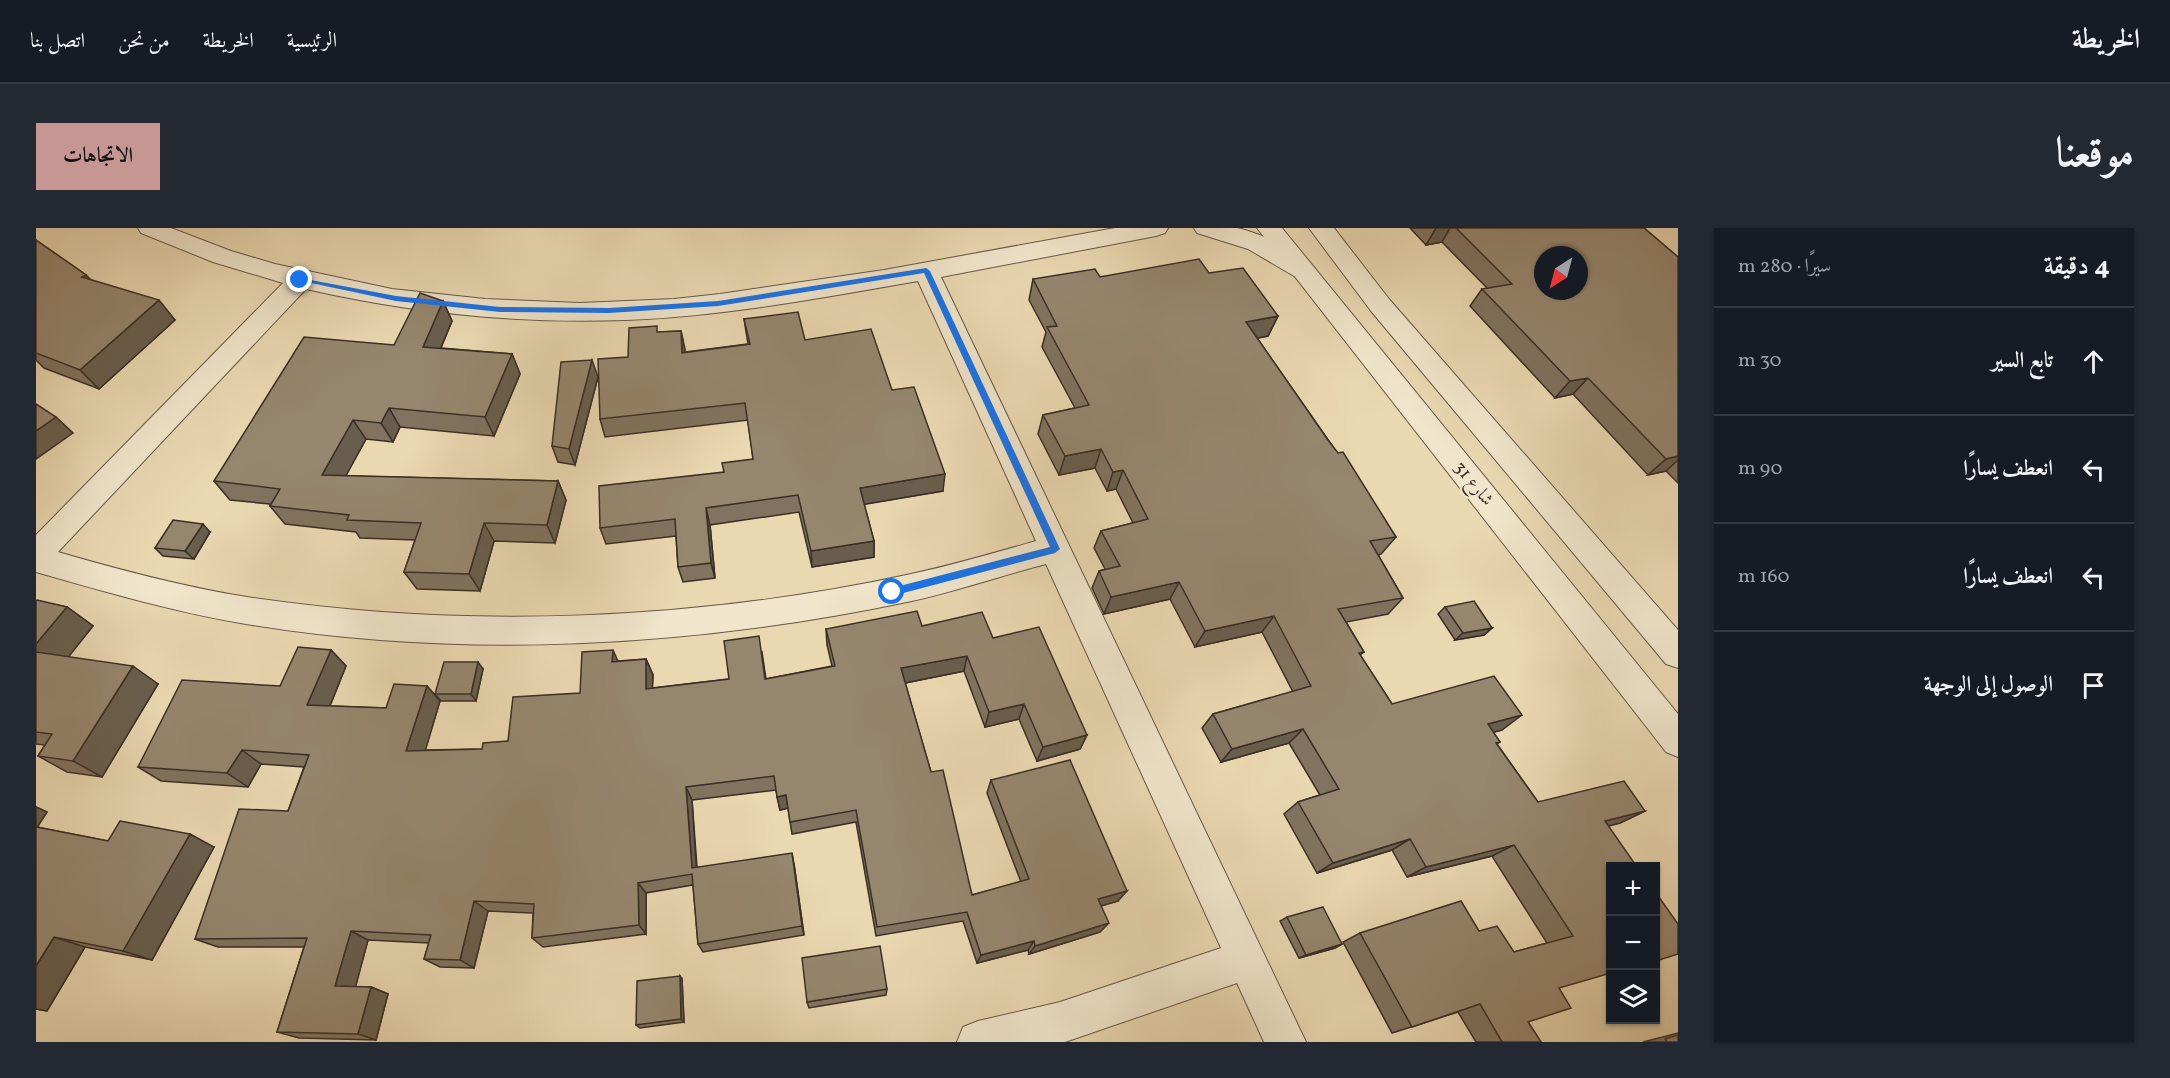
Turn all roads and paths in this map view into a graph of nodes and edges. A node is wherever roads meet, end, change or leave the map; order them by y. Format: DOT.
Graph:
graph roads {
  1 [pos="150,228"];
  2 [pos="1156,228"];
  3 [pos="1206,228"];
  4 [pos="1269,228"];
  5 [pos="1306,228"];
  6 [pos="1322,228"];
  7 [pos="1303,270"];
  8 [pos="926,271"];
  9 [pos="300,280"];
  10 [pos="1380,305"];
  11 [pos="1055,549"];
  12 [pos="36,557"];
  13 [pos="1678,654"];
  14 [pos="1678,741"];
  15 [pos="1246,960"];
  16 [pos="978,1042"];
  17 [pos="1285,1042"];
  1 -- 9 [label="street"];
  2 -- 8 [label="street"];
  3 -- 7 [label="street"];
  4 -- 7 [label="street, شارع 31"];
  5 -- 10 [label="street"];
  6 -- 10 [label="street"];
  7 -- 14 [label="street, شارع 31"];
  8 -- 9 [label="street"];
  8 -- 11 [label="street"];
  9 -- 12 [label="street"];
  10 -- 13 [label="street"];
  11 -- 12 [label="street"];
  11 -- 15 [label="street"];
  15 -- 16 [label="street"];
  15 -- 17 [label="street"];
}
